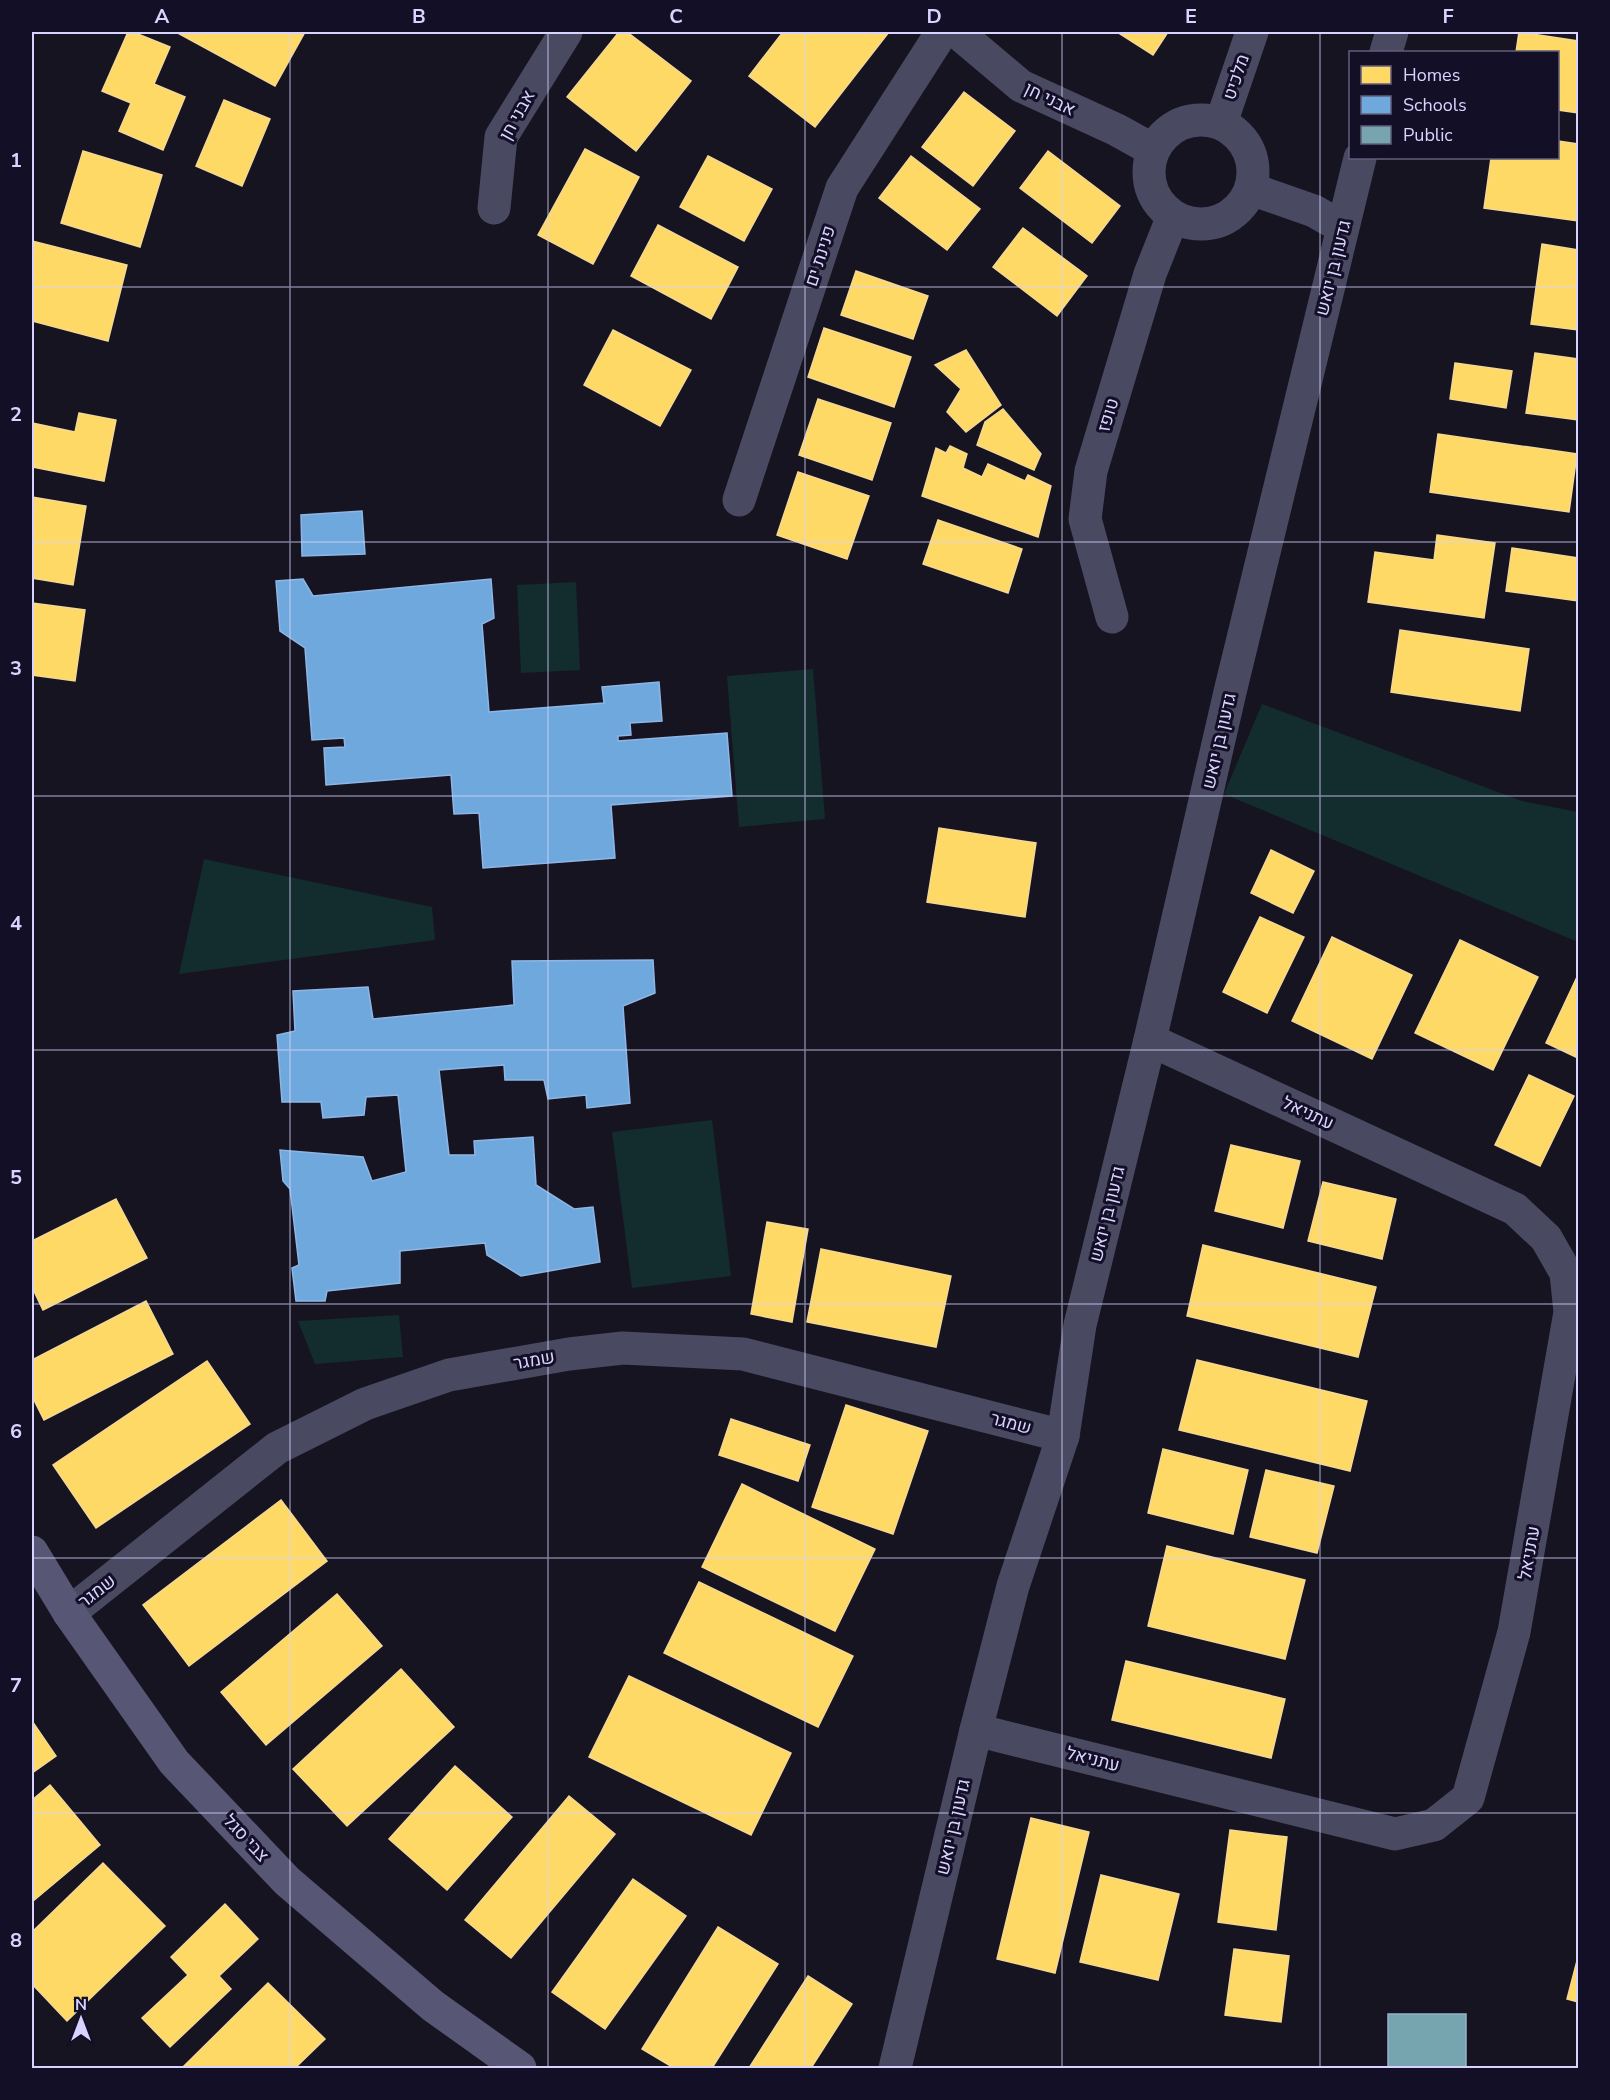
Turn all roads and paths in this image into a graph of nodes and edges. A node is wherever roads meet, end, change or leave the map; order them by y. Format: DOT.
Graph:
graph roads {
  1 [pos="566,32"];
  2 [pos="942,32"];
  3 [pos="957,32"];
  4 [pos="1252,32"];
  5 [pos="1392,32"];
  6 [pos="1386,51"];
  7 [pos="1221,123"];
  8 [pos="1154,150"];
  9 [pos="1360,159"];
  10 [pos="1251,189"];
  11 [pos="494,208"];
  12 [pos="1173,216"];
  13 [pos="1342,227"];
  14 [pos="738,500"];
  15 [pos="1112,617"];
  16 [pos="1150,1040"];
  17 [pos="1050,1433"];
  18 [pos="32,1552"];
  19 [pos="69,1613"];
  20 [pos="976,1731"];
  21 [pos="520,2068"];
  22 [pos="895,2068"];
  1 -- 11 [label="street, אבני חן"];
  2 -- 14 [label="street, פנינת ים"];
  3 -- 8 [label="street, אבני חן"];
  4 -- 7 [label="street, מלכיט"];
  5 -- 6 [label="street"];
  7 -- 8 [label="street"];
  7 -- 10 [label="street"];
  8 -- 12 [label="street"];
  9 -- 13 [label="street, גדעון בן יואש"];
  10 -- 12 [label="street"];
  10 -- 13 [label="street"];
  12 -- 15 [label="street, טופז"];
  13 -- 16 [label="street, גדעון בן יואש"];
  16 -- 17 [label="street, גדעון בן יואש"];
  16 -- 20 [label="street, עתניאל"];
  17 -- 19 [label="street, שמגר"];
  17 -- 20 [label="street, גדעון בן יואש"];
  18 -- 19 [label="street, צבי סגל"];
  19 -- 21 [label="street, צבי סגל"];
  20 -- 22 [label="street, גדעון בן יואש"];
}
